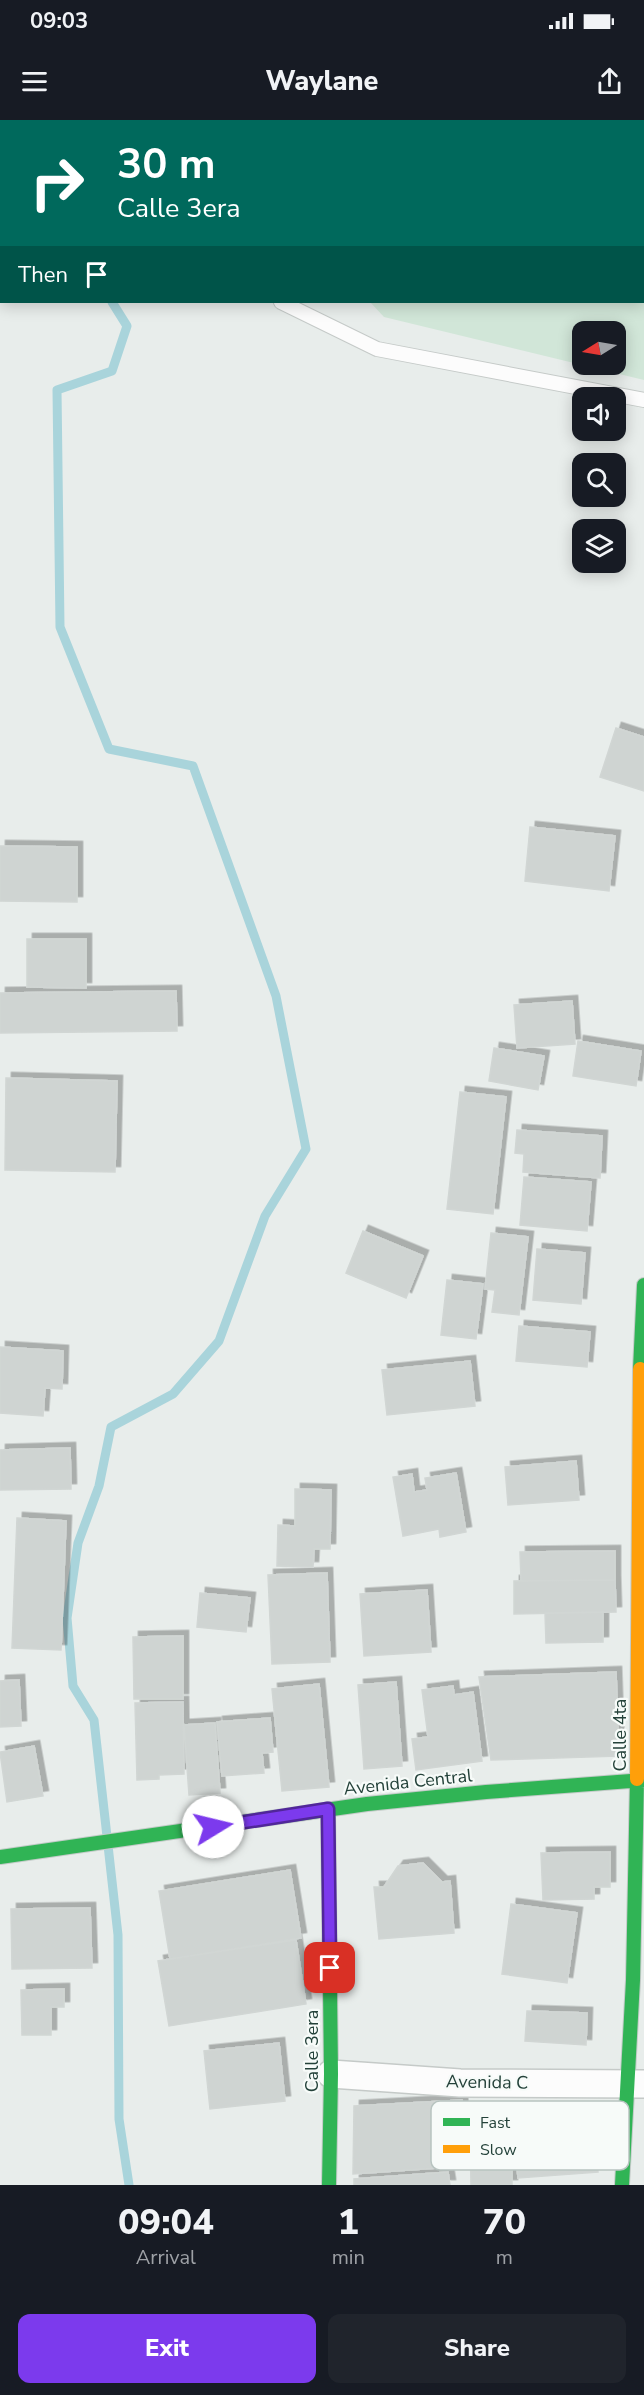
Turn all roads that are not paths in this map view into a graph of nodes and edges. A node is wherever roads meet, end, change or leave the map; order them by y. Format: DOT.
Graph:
graph roads {
  1 [pos="283,303"];
  2 [pos="644,400"];
  3 [pos="644,1285"];
  4 [pos="642,1364"];
  5 [pos="641,1781"];
  6 [pos="328,1809"];
  7 [pos="0,1857"];
  8 [pos="331,2074"];
  9 [pos="637,2084"];
  10 [pos="629,2138"];
  11 [pos="624,2170"];
  12 [pos="329,2185"];
  13 [pos="622,2185"];
  1 -- 2 [label="lane"];
  3 -- 4 [label="street, Calle 4ta"];
  4 -- 5 [label="street, Calle 4ta"];
  5 -- 6 [label="street, Avenida Central"];
  5 -- 9 [label="street, Calle 4ta"];
  6 -- 7 [label="street, Avenida Central"];
  6 -- 8 [label="street, Calle 3era"];
  8 -- 9 [label="street, Avenida C"];
  8 -- 12 [label="street, Calle 3era"];
  9 -- 10 [label="street, Calle 4ta"];
  11 -- 13 [label="street, Calle 4ta"];
}
